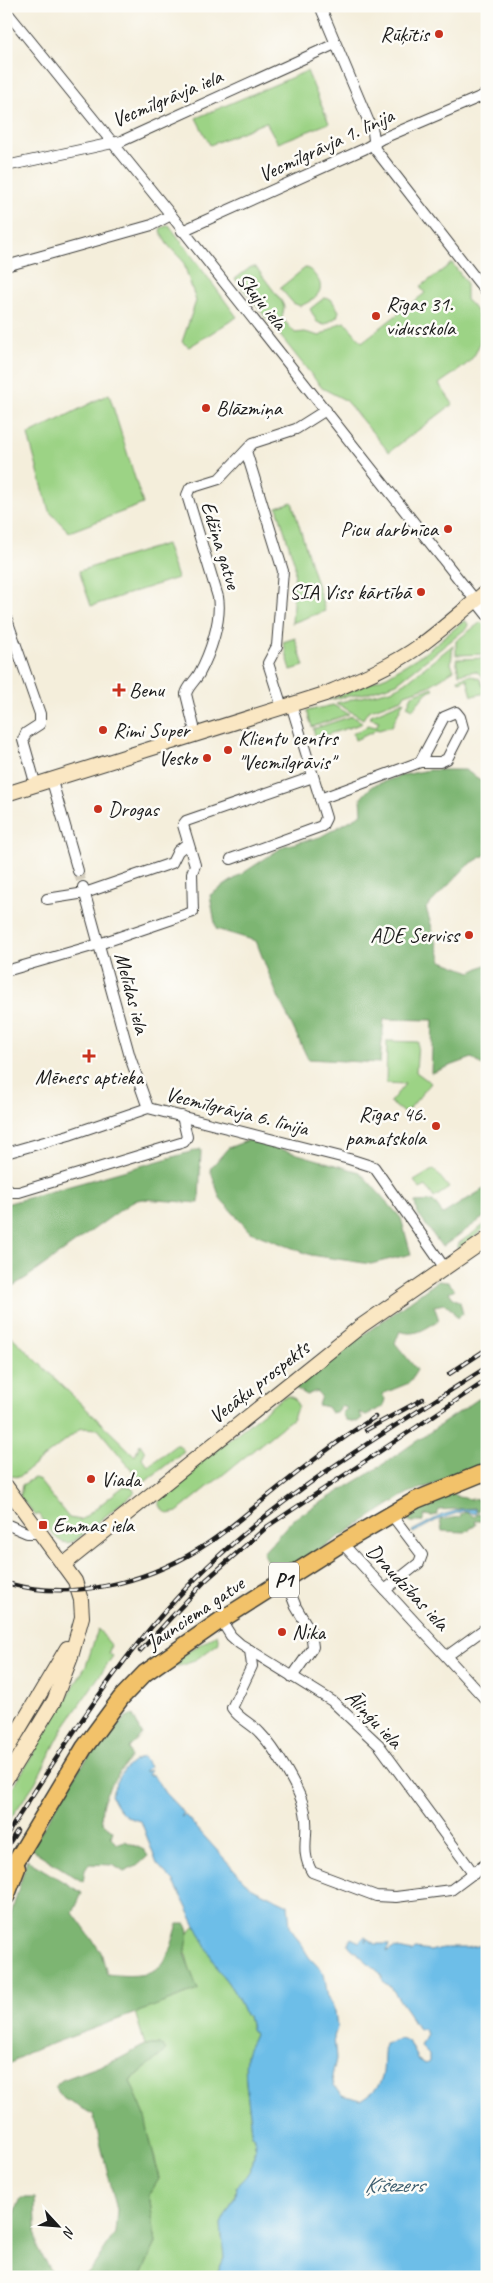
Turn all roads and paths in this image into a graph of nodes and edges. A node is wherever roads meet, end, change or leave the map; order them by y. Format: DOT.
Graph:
graph roads {
  1 [pos="320,6"];
  2 [pos="6,11"];
  3 [pos="335,44"];
  4 [pos="487,94"];
  5 [pos="111,142"];
  6 [pos="374,143"];
  7 [pos="6,166"];
  8 [pos="171,215"];
  9 [pos="182,231"];
  10 [pos="6,266"];
  11 [pos="487,293"];
  12 [pos="326,410"];
  13 [pos="246,451"];
  14 [pos="487,591"];
  15 [pos="475,600"];
  16 [pos="487,615"];
  17 [pos="6,617"];
  18 [pos="287,706"];
  19 [pos="196,735"];
  20 [pos="420,762"];
  21 [pos="313,777"];
  22 [pos="52,781"];
  23 [pos="36,786"];
  24 [pos="6,794"];
  25 [pos="320,799"];
  26 [pos="188,843"];
  27 [pos="231,859"];
  28 [pos="78,871"];
  29 [pos="84,890"];
  30 [pos="47,899"];
  31 [pos="99,944"];
  32 [pos="6,971"];
  33 [pos="148,1108"];
  34 [pos="182,1116"];
  35 [pos="6,1153"];
  36 [pos="6,1187"];
  37 [pos="487,1239"];
  38 [pos="444,1267"];
  39 [pos="487,1474"];
  40 [pos="6,1486"];
  41 [pos="391,1514"];
  42 [pos="6,1524"];
  43 [pos="38,1533"];
  44 [pos="342,1543"];
  45 [pos="63,1565"];
  46 [pos="285,1579"];
  47 [pos="385,1590"];
  48 [pos="221,1620"];
  49 [pos="487,1627"];
  50 [pos="76,1632"];
  51 [pos="250,1650"];
  52 [pos="447,1656"];
  53 [pos="292,1677"];
  54 [pos="487,1701"];
  55 [pos="6,1751"];
  56 [pos="6,1779"];
  57 [pos="23,1851"];
  58 [pos="487,1863"];
  59 [pos="474,1874"];
  60 [pos="6,1878"];
  61 [pos="6,1896"];
  1 -- 3 [label="street"];
  2 -- 5 [label="street, Skuju iela"];
  3 -- 5 [label="street, Vecmīlgrāvja iela"];
  3 -- 6 [label="street"];
  4 -- 6 [label="street, Vecmīlgrāvja 1. līnija"];
  5 -- 7 [label="street, Vecmīlgrāvja iela"];
  5 -- 8 [label="street, Skuju iela"];
  6 -- 9 [label="street, Vecmīlgrāvja 1. līnija"];
  6 -- 11 [label="street"];
  8 -- 9 [label="street, Skuju iela"];
  8 -- 10 [label="street"];
  9 -- 12 [label="street, Skuju iela"];
  12 -- 13 [label="street, Edžiņa gatve"];
  12 -- 15 [label="street, Skuju iela"];
  13 -- 18 [label="street"];
  13 -- 19 [label="street, Edžiņa gatve"];
  14 -- 15 [label="main road"];
  15 -- 16 [label="street, Skuju iela"];
  15 -- 18 [label="main road"];
  17 -- 23 [label="street"];
  18 -- 19 [label="main road"];
  18 -- 21 [label="street"];
  19 -- 22 [label="main road"];
  20 -- 20 [label="street"];
  20 -- 25 [label="street"];
  21 -- 25 [label="street"];
  21 -- 26 [label="street"];
  22 -- 23 [label="main road"];
  22 -- 28 [label="street"];
  23 -- 24 [label="main road"];
  25 -- 27 [label="street"];
  26 -- 29 [label="street"];
  26 -- 31 [label="street"];
  29 -- 30 [label="street"];
  29 -- 31 [label="street, Melīdas iela"];
  31 -- 32 [label="street"];
  31 -- 33 [label="street, Melīdas iela"];
  33 -- 34 [label="street, Vecmīlgrāvja 6. līnija"];
  33 -- 35 [label="street, Vecmīlgrāvja 6. līnija"];
  34 -- 36 [label="street"];
  34 -- 38 [label="street, Vecmīlgrāvja 6. līnija"];
  37 -- 38 [label="main road, Vecāķu prospekts"];
  38 -- 45 [label="main road, Vecāķu prospekts"];
  39 -- 41 [label="main road, Jaunciema gatve / P1"];
  40 -- 43 [label="main road"];
  41 -- 44 [label="main road, Jaunciema gatve / P1"];
  41 -- 47 [label="street"];
  42 -- 43 [label="street"];
  43 -- 45 [label="main road"];
  44 -- 46 [label="main road, Jaunciema gatve / P1"];
  44 -- 47 [label="street, Draudzības iela"];
  45 -- 50 [label="main road"];
  46 -- 48 [label="main road, Jaunciema gatve / P1"];
  46 -- 53 [label="street"];
  47 -- 52 [label="street, Draudzības iela"];
  48 -- 51 [label="street, Āliņģu iela"];
  48 -- 57 [label="main road, Jaunciema gatve / P1"];
  49 -- 52 [label="street, Draudzības iela"];
  50 -- 55 [label="main road"];
  50 -- 56 [label="main road"];
  51 -- 53 [label="street, Āliņģu iela"];
  51 -- 59 [label="street"];
  52 -- 54 [label="street, Draudzības iela"];
  53 -- 59 [label="street, Āliņģu iela"];
  57 -- 60 [label="main road, Jaunciema gatve / P1"];
  57 -- 61 [label="main road, P1"];
  58 -- 59 [label="street"];
}
